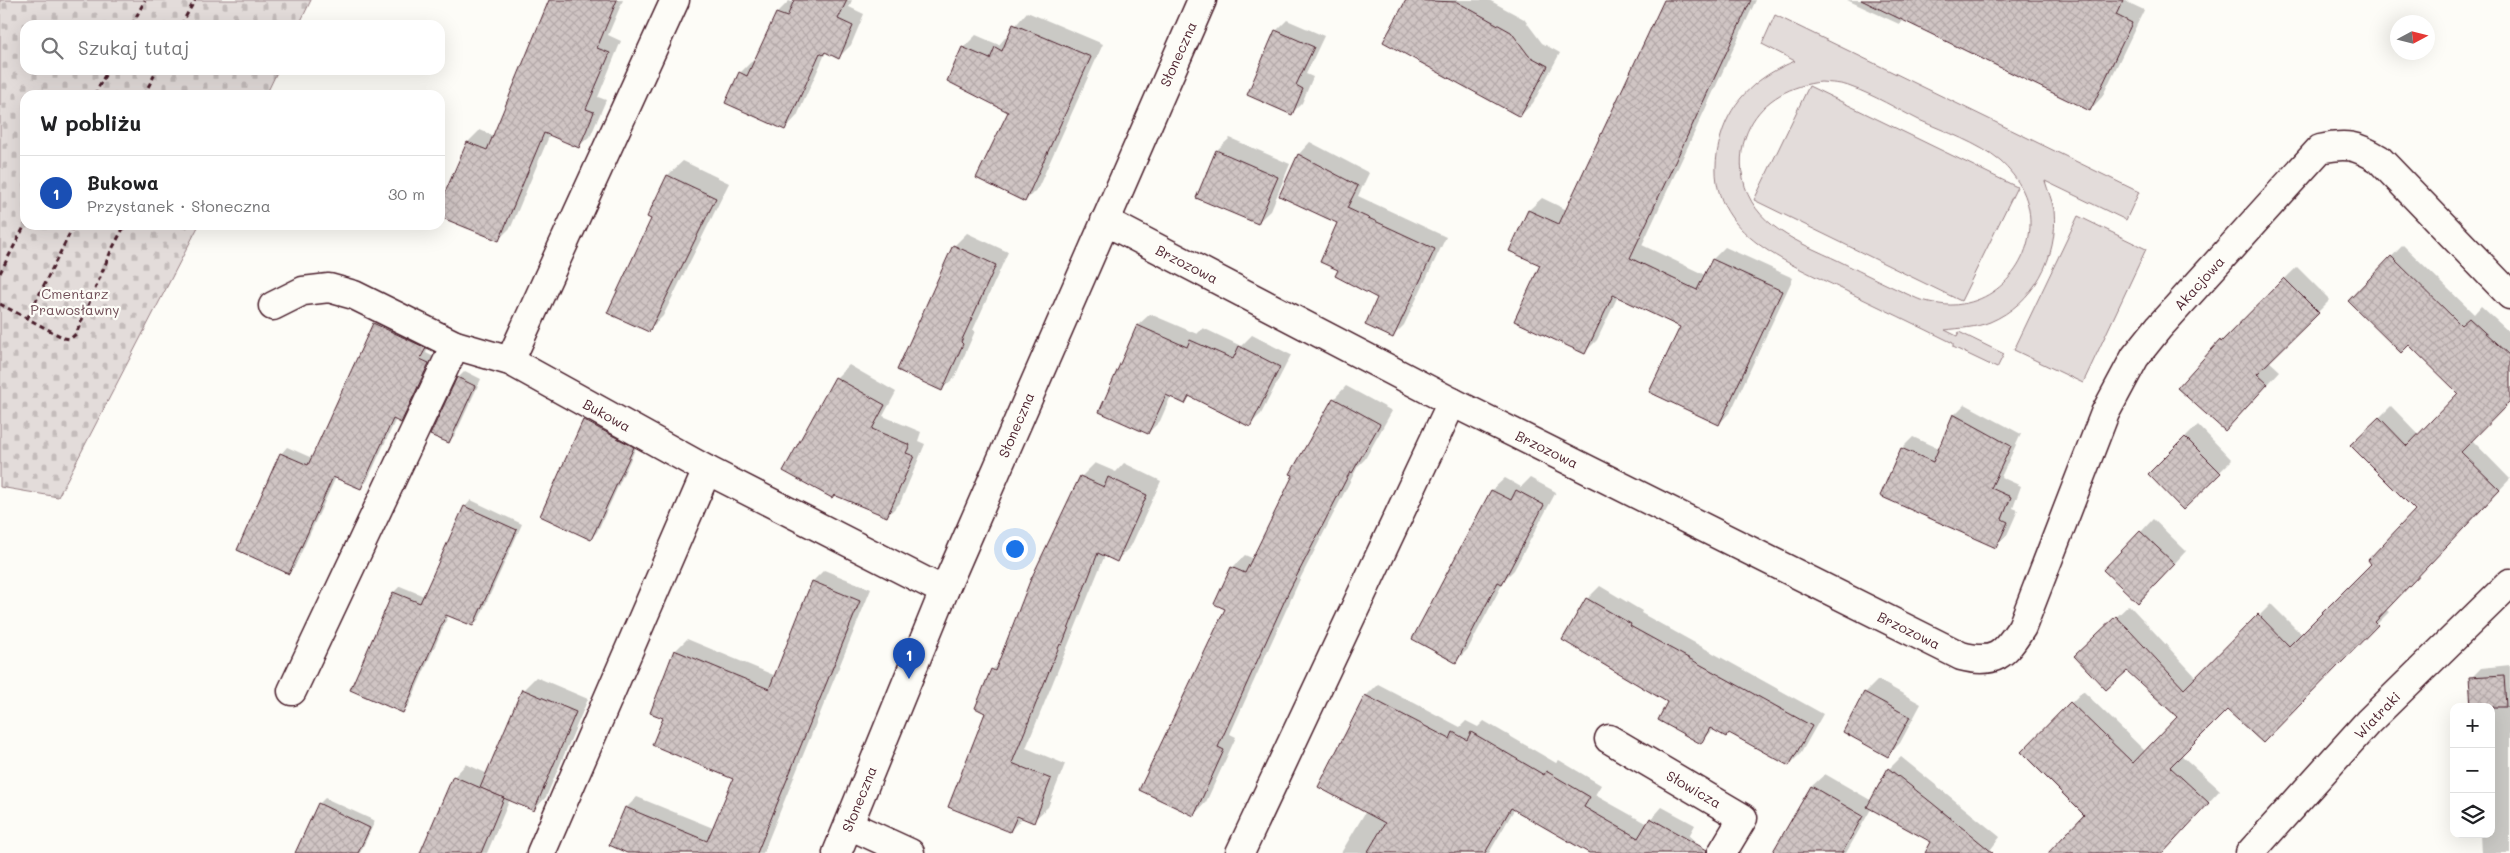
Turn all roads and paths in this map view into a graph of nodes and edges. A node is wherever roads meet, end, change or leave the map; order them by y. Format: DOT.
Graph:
graph roads {
  1 [pos="145,0"];
  2 [pos="195,0"];
  3 [pos="675,0"];
  4 [pos="1202,0"];
  5 [pos="135,20"];
  6 [pos="184,20"];
  7 [pos="105,75"];
  8 [pos="154,75"];
  9 [pos="97,90"];
  10 [pos="147,90"];
  11 [pos="1105,221"];
  12 [pos="22,230"];
  13 [pos="72,230"];
  14 [pos="122,230"];
  15 [pos="0,273"];
  16 [pos="2510,295"];
  17 [pos="0,304"];
  18 [pos="273,306"];
  19 [pos="27,319"];
  20 [pos="455,345"];
  21 [pos="510,362"];
  22 [pos="1452,402"];
  23 [pos="707,470"];
  24 [pos="2510,583"];
  25 [pos="944,592"];
  26 [pos="1995,658"];
  27 [pos="292,691"];
  28 [pos="1610,739"];
  29 [pos="849,824"];
  30 [pos="541,853"];
  31 [pos="837,853"];
  32 [pos="910,853"];
  33 [pos="1240,853"];
  34 [pos="1722,853"];
  35 [pos="2250,853"];
  1 -- 5 [label="path"];
  2 -- 6 [label="path"];
  3 -- 21 [label="street"];
  4 -- 11 [label="street, Słoneczna"];
  7 -- 9 [label="path"];
  8 -- 10 [label="path"];
  11 -- 22 [label="street, Brzozowa"];
  11 -- 25 [label="street, Słoneczna"];
  12 -- 15 [label="path"];
  13 -- 19 [label="path"];
  14 -- 19 [label="path"];
  16 -- 26 [label="street, Akacjowa"];
  17 -- 19 [label="path"];
  18 -- 20 [label="street, Bukowa"];
  20 -- 21 [label="street, Bukowa"];
  20 -- 27 [label="street"];
  21 -- 23 [label="street, Bukowa"];
  22 -- 26 [label="street, Brzozowa"];
  22 -- 33 [label="street"];
  23 -- 25 [label="street, Bukowa"];
  23 -- 30 [label="street"];
  24 -- 35 [label="street, Wiatraki"];
  25 -- 29 [label="street, Słoneczna"];
  28 -- 34 [label="street, Słowicza"];
  29 -- 31 [label="street, Słoneczna"];
  29 -- 32 [label="street"];
}
